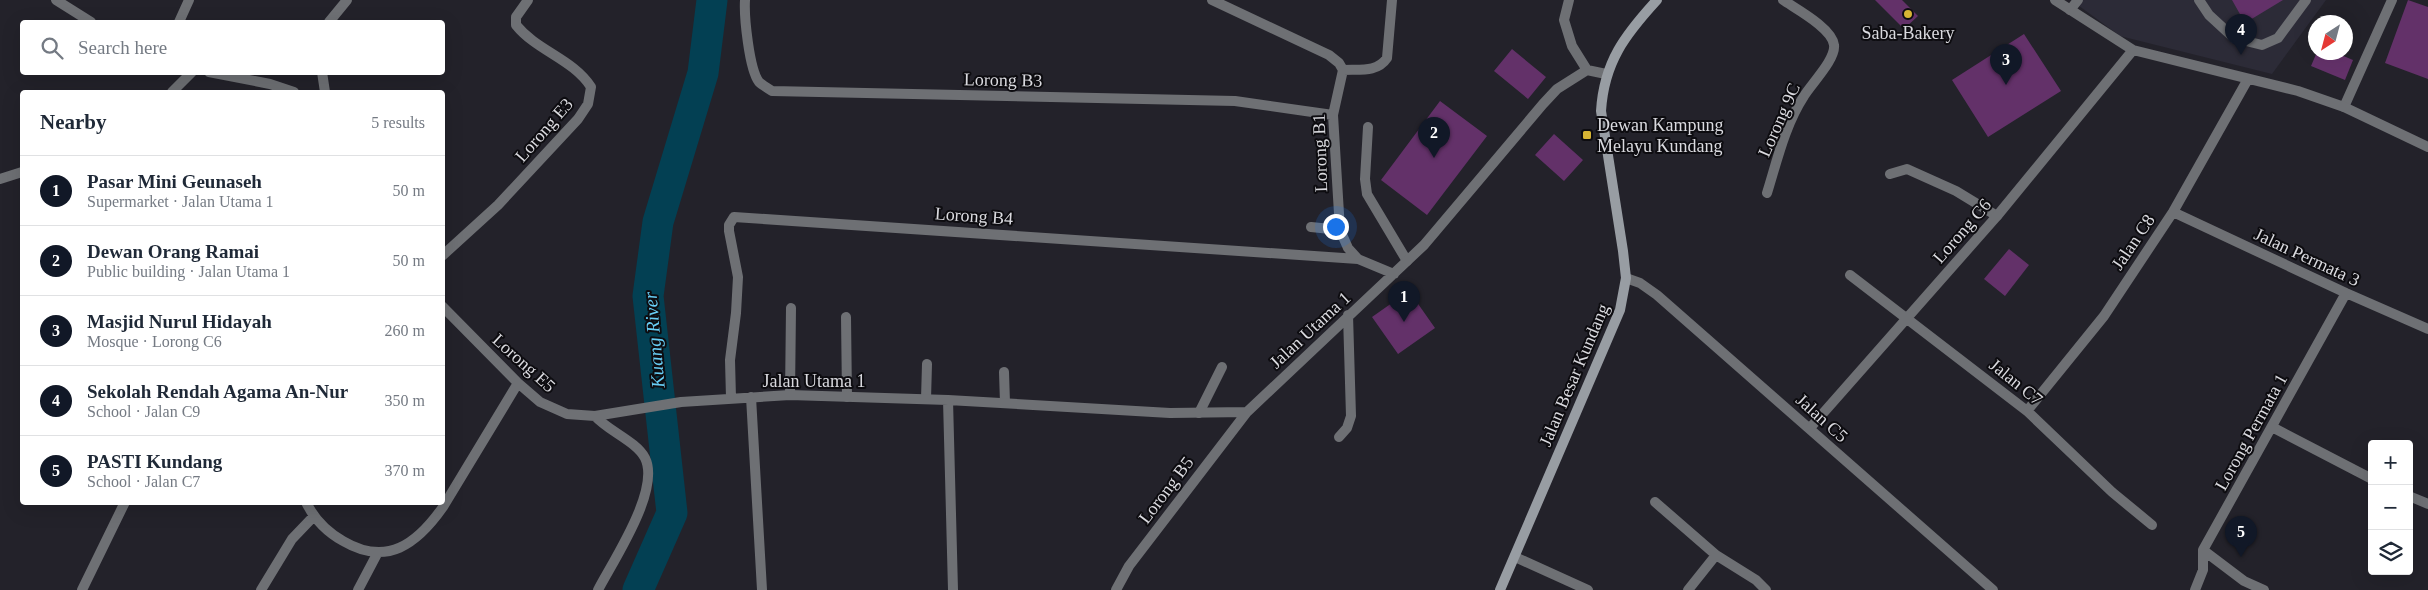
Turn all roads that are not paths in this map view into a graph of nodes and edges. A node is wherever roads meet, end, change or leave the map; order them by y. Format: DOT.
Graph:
graph roads {
  1 [pos="56,0"];
  2 [pos="189,0"];
  3 [pos="347,0"];
  4 [pos="528,0"];
  5 [pos="745,0"];
  6 [pos="1212,0"];
  7 [pos="1392,0"];
  8 [pos="1569,0"];
  9 [pos="1657,0"];
  10 [pos="1783,0"];
  11 [pos="2055,0"];
  12 [pos="2078,0"];
  13 [pos="2199,0"];
  14 [pos="2306,0"];
  15 [pos="2392,0"];
  16 [pos="2070,10"];
  17 [pos="89,20"];
  18 [pos="180,20"];
  19 [pos="331,20"];
  20 [pos="2132,50"];
  21 [pos="1342,70"];
  22 [pos="1587,70"];
  23 [pos="1606,74"];
  24 [pos="189,75"];
  25 [pos="224,75"];
  26 [pos="322,75"];
  27 [pos="2248,79"];
  28 [pos="174,90"];
  29 [pos="288,90"];
  30 [pos="325,90"];
  31 [pos="2344,107"];
  32 [pos="1332,114"];
  33 [pos="1368,127"];
  34 [pos="2428,147"];
  35 [pos="20,173"];
  36 [pos="1890,174"];
  37 [pos="0,179"];
  38 [pos="1767,193"];
  39 [pos="2173,212"];
  40 [pos="1997,216"];
  41 [pos="1311,227"];
  42 [pos="1340,230"];
  43 [pos="445,253"];
  44 [pos="1358,259"];
  45 [pos="1407,261"];
  46 [pos="1394,274"];
  47 [pos="1850,275"];
  48 [pos="1626,278"];
  49 [pos="2346,293"];
  50 [pos="791,308"];
  51 [pos="445,309"];
  52 [pos="1348,315"];
  53 [pos="846,317"];
  54 [pos="1908,319"];
  55 [pos="2428,329"];
  56 [pos="927,364"];
  57 [pos="1222,367"];
  58 [pos="1004,372"];
  59 [pos="518,383"];
  60 [pos="790,395"];
  61 [pos="751,397"];
  62 [pos="847,397"];
  63 [pos="731,398"];
  64 [pos="926,400"];
  65 [pos="948,400"];
  66 [pos="680,402"];
  67 [pos="1005,403"];
  68 [pos="2027,411"];
  69 [pos="1246,412"];
  70 [pos="1199,413"];
  71 [pos="595,416"];
  72 [pos="2272,427"];
  73 [pos="1810,428"];
  74 [pos="1339,437"];
  75 [pos="2368,477"];
  76 [pos="2413,498"];
  77 [pos="445,500"];
  78 [pos="1655,502"];
  79 [pos="2428,504"];
  80 [pos="124,505"];
  81 [pos="308,505"];
  82 [pos="442,505"];
  83 [pos="314,516"];
  84 [pos="2152,525"];
  85 [pos="2203,550"];
  86 [pos="378,554"];
  87 [pos="1716,555"];
  88 [pos="1514,557"];
  89 [pos="82,590"];
  90 [pos="261,590"];
  91 [pos="358,590"];
  92 [pos="598,590"];
  93 [pos="762,590"];
  94 [pos="953,590"];
  95 [pos="1116,590"];
  96 [pos="1500,590"];
  97 [pos="1588,590"];
  98 [pos="1688,590"];
  99 [pos="1766,590"];
  100 [pos="1993,590"];
  101 [pos="2194,590"];
  102 [pos="2264,590"];
  1 -- 17 [label="street"];
  2 -- 18 [label="street"];
  3 -- 19 [label="street"];
  4 -- 43 [label="street, Lorong E3"];
  5 -- 32 [label="street, Lorong B3"];
  6 -- 21 [label="street"];
  7 -- 21 [label="street"];
  8 -- 22 [label="street"];
  9 -- 23 [label="main road, Jalan Besar Kundang"];
  10 -- 38 [label="street, Lorong 9C"];
  11 -- 16 [label="street"];
  12 -- 16 [label="street"];
  13 -- 14 [label="street"];
  15 -- 31 [label="street"];
  16 -- 20 [label="street"];
  20 -- 27 [label="street"];
  20 -- 40 [label="street, Lorong C6"];
  21 -- 32 [label="street, Lorong B1"];
  22 -- 23 [label="street"];
  22 -- 45 [label="street, Jalan Utama 1"];
  23 -- 48 [label="main road, Jalan Besar Kundang"];
  24 -- 28 [label="street"];
  25 -- 29 [label="street"];
  26 -- 30 [label="street"];
  27 -- 31 [label="street"];
  27 -- 39 [label="street, Jalan C8"];
  31 -- 34 [label="street"];
  32 -- 42 [label="street, Lorong B1"];
  33 -- 45 [label="street"];
  35 -- 37 [label="street"];
  36 -- 40 [label="street"];
  39 -- 49 [label="street, Jalan Permata 3"];
  39 -- 68 [label="street, Jalan C8"];
  40 -- 54 [label="street, Lorong C6"];
  41 -- 42 [label="street"];
  42 -- 44 [label="street, Lorong B1"];
  44 -- 46 [label="street, Lorong B4"];
  44 -- 63 [label="street, Lorong B4"];
  45 -- 46 [label="street, Jalan Utama 1"];
  46 -- 52 [label="street, Jalan Utama 1"];
  47 -- 54 [label="street, Jalan C7"];
  48 -- 73 [label="street, Jalan C5"];
  48 -- 88 [label="main road, Jalan Besar Kundang"];
  49 -- 55 [label="street, Jalan Permata 3"];
  49 -- 72 [label="street, Lorong Permata 1"];
  50 -- 60 [label="street"];
  51 -- 59 [label="street, Lorong E5"];
  52 -- 69 [label="street, Jalan Utama 1"];
  52 -- 74 [label="street"];
  53 -- 62 [label="street"];
  54 -- 68 [label="street, Jalan C7"];
  54 -- 73 [label="street, Lorong C6"];
  56 -- 64 [label="street"];
  57 -- 70 [label="street"];
  58 -- 67 [label="street"];
  59 -- 71 [label="street, Lorong E5"];
  59 -- 77 [label="street"];
  60 -- 61 [label="street, Jalan Utama 1"];
  60 -- 62 [label="street, Jalan Utama 1"];
  61 -- 63 [label="street, Jalan Utama 1"];
  61 -- 93 [label="street"];
  62 -- 64 [label="street, Jalan Utama 1"];
  63 -- 66 [label="street, Jalan Utama 1"];
  64 -- 65 [label="street, Jalan Utama 1"];
  65 -- 67 [label="street, Jalan Utama 1"];
  65 -- 94 [label="street"];
  66 -- 71 [label="street, Lorong E5"];
  67 -- 70 [label="street, Jalan Utama 1"];
  68 -- 84 [label="street, Jalan C7"];
  69 -- 70 [label="street, Jalan Utama 1"];
  69 -- 95 [label="street, Lorong B5"];
  71 -- 92 [label="street"];
  72 -- 75 [label="street"];
  72 -- 85 [label="street, Lorong Permata 1"];
  73 -- 100 [label="street, Jalan C5"];
  76 -- 79 [label="street"];
  78 -- 87 [label="street"];
  80 -- 89 [label="street"];
  81 -- 83 [label="street"];
  82 -- 86 [label="street"];
  83 -- 86 [label="street"];
  83 -- 90 [label="street"];
  85 -- 101 [label="street, Lorong Permata 1"];
  85 -- 102 [label="street"];
  86 -- 91 [label="street"];
  87 -- 98 [label="street"];
  87 -- 99 [label="street"];
  88 -- 96 [label="main road, Jalan Besar Kundang"];
  88 -- 97 [label="street"];
}
